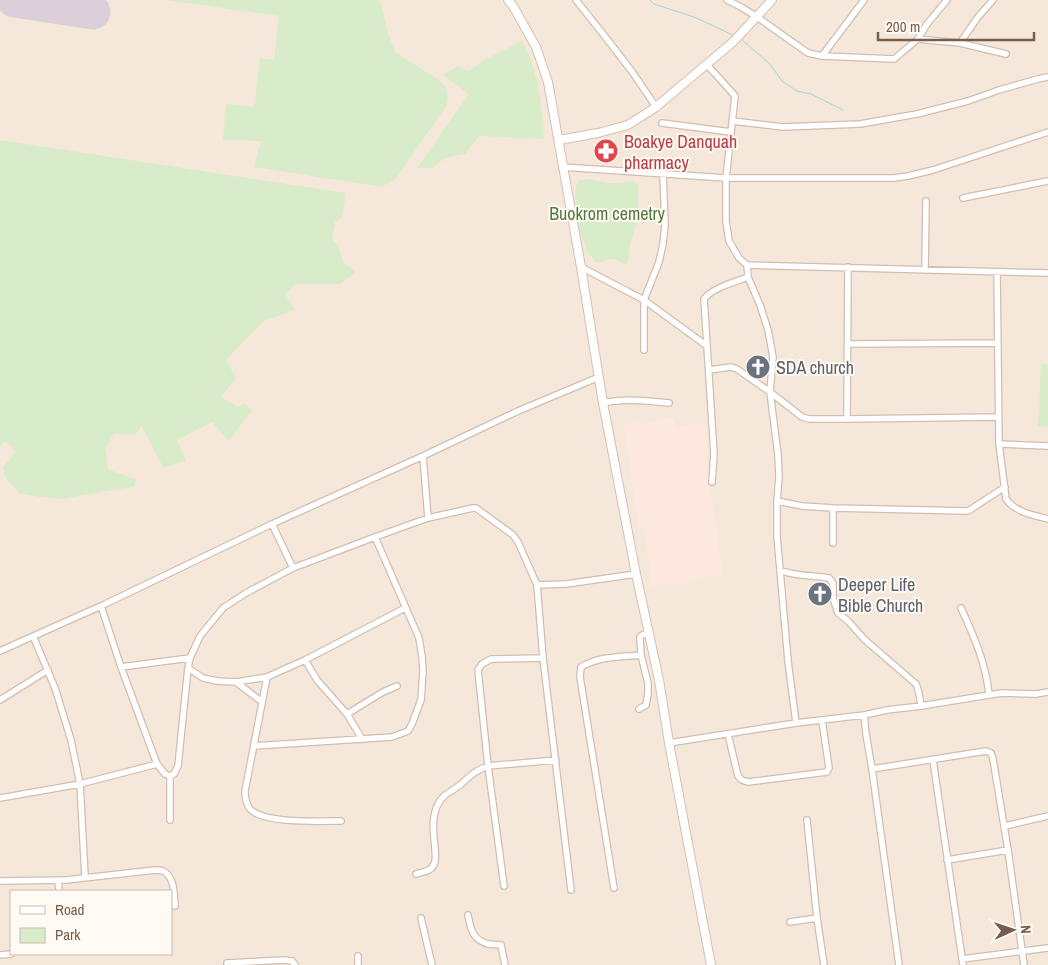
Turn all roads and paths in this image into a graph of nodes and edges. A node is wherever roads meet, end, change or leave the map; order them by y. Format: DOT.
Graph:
graph roads {
  1 [pos="508,0"];
  2 [pos="576,0"];
  3 [pos="727,0"];
  4 [pos="772,0"];
  5 [pos="864,0"];
  6 [pos="947,0"];
  7 [pos="993,0"];
  8 [pos="757,17"];
  9 [pos="918,40"];
  10 [pos="960,43"];
  11 [pos="1006,54"];
  12 [pos="822,56"];
  13 [pos="707,65"];
  14 [pos="1048,78"];
  15 [pos="656,107"];
  16 [pos="732,120"];
  17 [pos="662,123"];
  18 [pos="731,132"];
  19 [pos="1048,132"];
  20 [pos="559,140"];
  21 [pos="562,167"];
  22 [pos="663,174"];
  23 [pos="726,178"];
  24 [pos="1048,181"];
  25 [pos="963,198"];
  26 [pos="926,201"];
  27 [pos="747,265"];
  28 [pos="848,267"];
  29 [pos="581,268"];
  30 [pos="925,270"];
  31 [pos="997,272"];
  32 [pos="1048,273"];
  33 [pos="748,277"];
  34 [pos="644,300"];
  35 [pos="998,343"];
  36 [pos="848,344"];
  37 [pos="707,346"];
  38 [pos="644,350"];
  39 [pos="709,370"];
  40 [pos="599,377"];
  41 [pos="770,392"];
  42 [pos="603,403"];
  43 [pos="669,403"];
  44 [pos="998,417"];
  45 [pos="848,420"];
  46 [pos="999,444"];
  47 [pos="1048,446"];
  48 [pos="423,456"];
  49 [pos="712,482"];
  50 [pos="1005,487"];
  51 [pos="777,502"];
  52 [pos="833,508"];
  53 [pos="428,518"];
  54 [pos="1048,519"];
  55 [pos="272,524"];
  56 [pos="375,537"];
  57 [pos="833,543"];
  58 [pos="293,568"];
  59 [pos="780,570"];
  60 [pos="636,574"];
  61 [pos="537,585"];
  62 [pos="101,606"];
  63 [pos="405,608"];
  64 [pos="961,608"];
  65 [pos="648,633"];
  66 [pos="33,636"];
  67 [pos="0,651"];
  68 [pos="641,655"];
  69 [pos="190,658"];
  70 [pos="543,658"];
  71 [pos="305,660"];
  72 [pos="121,667"];
  73 [pos="188,668"];
  74 [pos="48,670"];
  75 [pos="267,677"];
  76 [pos="659,680"];
  77 [pos="236,682"];
  78 [pos="648,683"];
  79 [pos="396,686"];
  80 [pos="1048,692"];
  81 [pos="990,695"];
  82 [pos="0,700"];
  83 [pos="262,702"];
  84 [pos="921,706"];
  85 [pos="639,709"];
  86 [pos="346,714"];
  87 [pos="864,715"];
  88 [pos="822,720"];
  89 [pos="796,723"];
  90 [pos="728,734"];
  91 [pos="362,739"];
  92 [pos="669,743"];
  93 [pos="254,746"];
  94 [pos="556,760"];
  95 [pos="933,760"];
  96 [pos="157,764"];
  97 [pos="488,766"];
  98 [pos="872,769"];
  99 [pos="170,776"];
  100 [pos="80,784"];
  101 [pos="0,798"];
  102 [pos="1048,816"];
  103 [pos="170,820"];
  104 [pos="807,820"];
  105 [pos="341,821"];
  106 [pos="1005,826"];
  107 [pos="1008,850"];
  108 [pos="947,860"];
  109 [pos="416,874"];
  110 [pos="85,877"];
  111 [pos="58,880"];
  112 [pos="0,881"];
  113 [pos="504,886"];
  114 [pos="614,888"];
  115 [pos="59,890"];
  116 [pos="571,890"];
  117 [pos="175,906"];
  118 [pos="468,915"];
  119 [pos="421,918"];
  120 [pos="817,918"];
  121 [pos="790,922"];
  122 [pos="1048,948"];
  123 [pos="1021,951"];
  124 [pos="358,956"];
  125 [pos="227,962"];
  126 [pos="963,962"];
  127 [pos="295,965"];
  128 [pos="358,965"];
  129 [pos="432,965"];
  130 [pos="505,965"];
  131 [pos="712,965"];
  132 [pos="824,965"];
  133 [pos="898,965"];
  134 [pos="1024,965"];
  1 -- 20 [label="street"];
  2 -- 15 [label="street"];
  3 -- 8 [label="street"];
  4 -- 8 [label="street"];
  5 -- 12 [label="street"];
  6 -- 9 [label="street"];
  7 -- 10 [label="street"];
  8 -- 12 [label="street"];
  8 -- 13 [label="street"];
  9 -- 10 [label="street"];
  9 -- 12 [label="street"];
  10 -- 11 [label="street"];
  13 -- 15 [label="street"];
  13 -- 16 [label="street"];
  14 -- 16 [label="street"];
  15 -- 20 [label="street"];
  16 -- 18 [label="street"];
  17 -- 18 [label="street"];
  18 -- 23 [label="street"];
  19 -- 23 [label="street"];
  20 -- 21 [label="street"];
  21 -- 22 [label="street"];
  21 -- 29 [label="street"];
  22 -- 23 [label="street"];
  22 -- 34 [label="street"];
  23 -- 27 [label="street"];
  24 -- 25 [label="street"];
  26 -- 30 [label="street"];
  27 -- 28 [label="street"];
  27 -- 33 [label="street"];
  28 -- 30 [label="street"];
  28 -- 36 [label="street"];
  29 -- 34 [label="street"];
  29 -- 40 [label="street"];
  30 -- 31 [label="street"];
  31 -- 32 [label="street"];
  31 -- 35 [label="street"];
  33 -- 37 [label="street"];
  33 -- 41 [label="street"];
  34 -- 37 [label="street"];
  34 -- 38 [label="street"];
  35 -- 36 [label="street"];
  35 -- 44 [label="street"];
  36 -- 45 [label="street"];
  37 -- 39 [label="street"];
  39 -- 41 [label="street"];
  39 -- 49 [label="street"];
  40 -- 42 [label="street"];
  40 -- 48 [label="street"];
  41 -- 45 [label="street"];
  41 -- 51 [label="street"];
  42 -- 43 [label="street"];
  42 -- 60 [label="street"];
  44 -- 45 [label="street"];
  44 -- 46 [label="street"];
  46 -- 47 [label="street"];
  46 -- 50 [label="street"];
  48 -- 53 [label="street"];
  48 -- 55 [label="street"];
  50 -- 52 [label="street"];
  50 -- 54 [label="street"];
  51 -- 52 [label="street"];
  51 -- 59 [label="street"];
  52 -- 57 [label="street"];
  53 -- 56 [label="street"];
  53 -- 61 [label="street"];
  55 -- 58 [label="street"];
  55 -- 62 [label="street"];
  56 -- 58 [label="street"];
  56 -- 63 [label="street"];
  58 -- 69 [label="street"];
  59 -- 84 [label="street"];
  59 -- 89 [label="street"];
  60 -- 61 [label="street"];
  60 -- 65 [label="street"];
  61 -- 70 [label="street"];
  62 -- 66 [label="street"];
  62 -- 72 [label="street"];
  63 -- 71 [label="street"];
  63 -- 91 [label="street"];
  64 -- 81 [label="street"];
  65 -- 68 [label="street"];
  65 -- 76 [label="street"];
  66 -- 67 [label="street"];
  66 -- 74 [label="street"];
  68 -- 78 [label="street"];
  68 -- 114 [label="street"];
  69 -- 72 [label="street"];
  69 -- 73 [label="street"];
  70 -- 94 [label="street"];
  70 -- 97 [label="street"];
  71 -- 75 [label="street"];
  71 -- 86 [label="street"];
  72 -- 96 [label="street"];
  73 -- 77 [label="street"];
  73 -- 99 [label="street"];
  74 -- 82 [label="street"];
  74 -- 100 [label="street"];
  75 -- 77 [label="street"];
  75 -- 83 [label="street"];
  76 -- 78 [label="street"];
  76 -- 92 [label="street"];
  77 -- 83 [label="street"];
  78 -- 85 [label="street"];
  79 -- 86 [label="street"];
  80 -- 81 [label="street"];
  81 -- 84 [label="street"];
  83 -- 93 [label="street"];
  84 -- 87 [label="street"];
  86 -- 91 [label="street"];
  87 -- 88 [label="street"];
  87 -- 98 [label="street"];
  88 -- 89 [label="street"];
  88 -- 90 [label="street"];
  89 -- 90 [label="street"];
  90 -- 92 [label="street"];
  91 -- 93 [label="street"];
  92 -- 131 [label="street"];
  93 -- 105 [label="street"];
  94 -- 97 [label="street"];
  94 -- 116 [label="street"];
  95 -- 98 [label="street"];
  95 -- 106 [label="street"];
  95 -- 108 [label="street"];
  96 -- 99 [label="street"];
  96 -- 100 [label="street"];
  97 -- 109 [label="street"];
  97 -- 113 [label="street"];
  98 -- 133 [label="street"];
  99 -- 103 [label="street"];
  100 -- 101 [label="street"];
  100 -- 110 [label="street"];
  102 -- 106 [label="street"];
  104 -- 120 [label="street"];
  106 -- 107 [label="street"];
  107 -- 108 [label="street"];
  107 -- 123 [label="street"];
  108 -- 126 [label="street"];
  110 -- 111 [label="street"];
  110 -- 117 [label="street"];
  111 -- 112 [label="street"];
  111 -- 115 [label="street"];
  118 -- 130 [label="street"];
  119 -- 129 [label="street"];
  120 -- 121 [label="street"];
  120 -- 132 [label="street"];
  122 -- 123 [label="street"];
  123 -- 126 [label="street"];
  123 -- 134 [label="street"];
  124 -- 128 [label="street"];
  125 -- 127 [label="street"];
}
